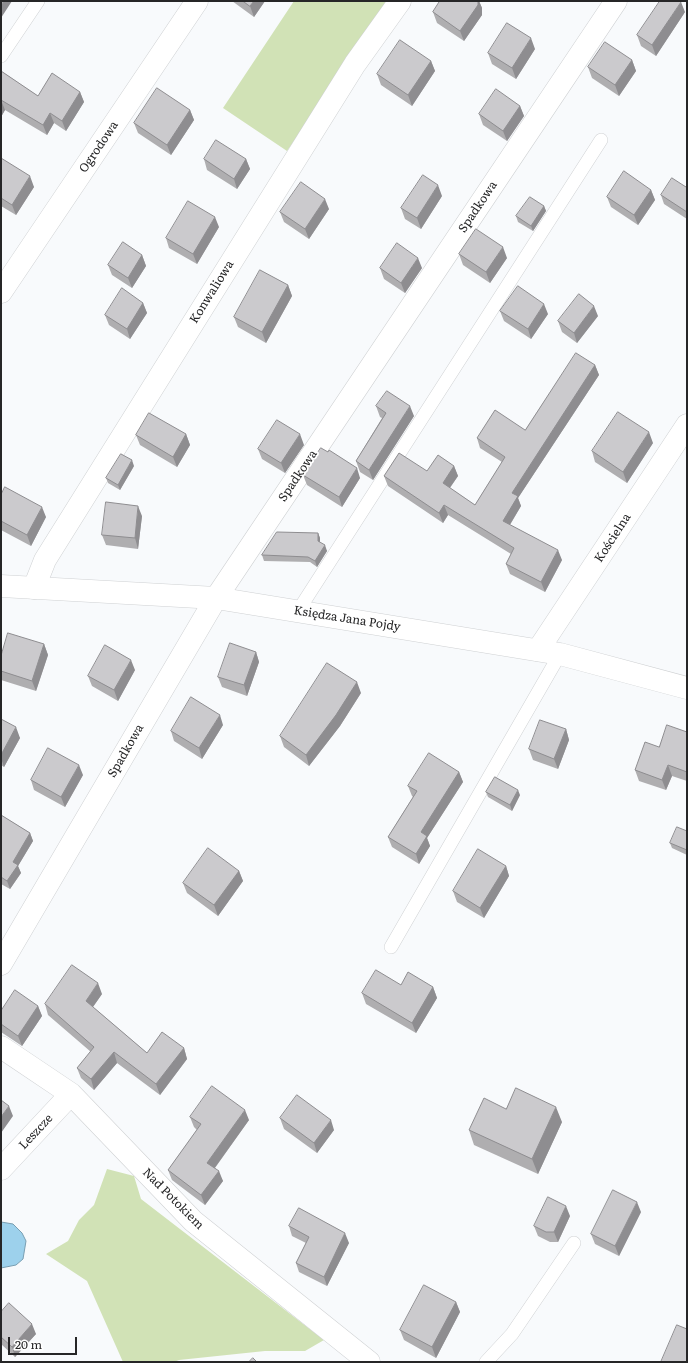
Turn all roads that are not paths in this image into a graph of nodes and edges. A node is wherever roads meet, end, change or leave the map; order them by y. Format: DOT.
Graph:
graph roads {
  1 [pos="38,1"];
  2 [pos="197,1"];
  3 [pos="400,1"];
  4 [pos="616,1"];
  5 [pos="1,56"];
  6 [pos="601,140"];
  7 [pos="1,292"];
  8 [pos="687,425"];
  9 [pos="1,586"];
  10 [pos="34,588"];
  11 [pos="216,598"];
  12 [pos="298,611"];
  13 [pos="538,650"];
  14 [pos="560,654"];
  15 [pos="687,688"];
  16 [pos="391,947"];
  17 [pos="1,964"];
  18 [pos="1,1047"];
  19 [pos="71,1094"];
  20 [pos="1,1169"];
  21 [pos="574,1243"];
  22 [pos="370,1362"];
  23 [pos="486,1362"];
  1 -- 5 [label="lane"];
  2 -- 7 [label="street, Ogrodowa"];
  3 -- 10 [label="street, Konwaliowa"];
  4 -- 11 [label="street, Spadkowa"];
  6 -- 12 [label="lane"];
  8 -- 13 [label="street, Kościelna"];
  9 -- 10 [label="street, Księdza Jana Pojdy"];
  10 -- 11 [label="street, Księdza Jana Pojdy"];
  11 -- 12 [label="street, Księdza Jana Pojdy"];
  11 -- 17 [label="street, Spadkowa"];
  12 -- 13 [label="street, Księdza Jana Pojdy"];
  13 -- 14 [label="street, Księdza Jana Pojdy"];
  14 -- 15 [label="street, Księdza Jana Pojdy"];
  14 -- 16 [label="lane"];
  18 -- 19 [label="street, Nad Potokiem"];
  19 -- 20 [label="street, Leszcze"];
  19 -- 22 [label="street, Nad Potokiem"];
  21 -- 23 [label="lane"];
}
